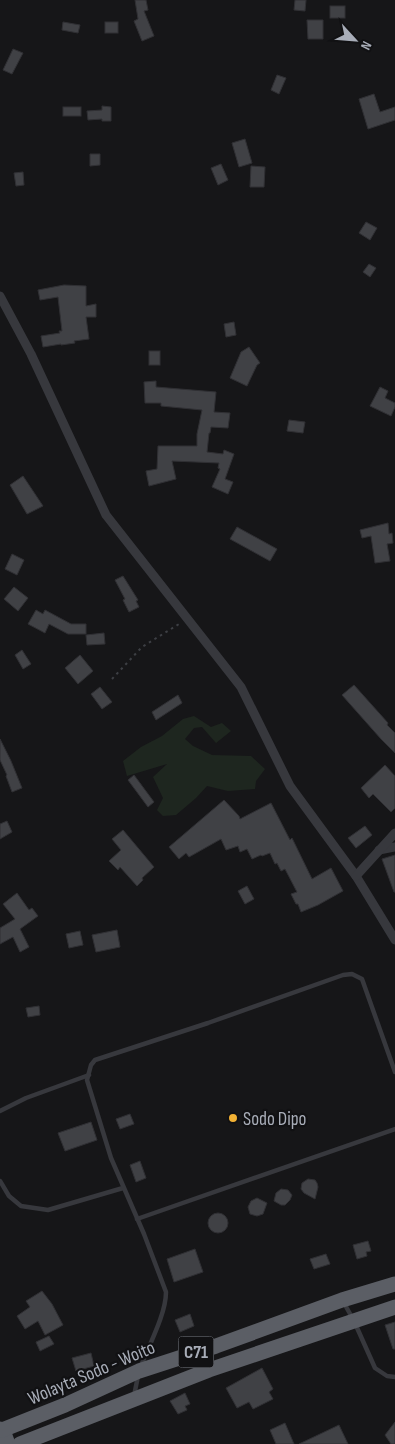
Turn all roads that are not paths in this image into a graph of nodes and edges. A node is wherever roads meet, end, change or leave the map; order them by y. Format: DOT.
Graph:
graph roads {
  1 [pos="0,296"];
  2 [pos="395,833"];
  3 [pos="395,847"];
  4 [pos="380,850"];
  5 [pos="356,876"];
  6 [pos="395,940"];
  7 [pos="395,1072"];
  8 [pos="89,1075"];
  9 [pos="0,1111"];
  10 [pos="395,1128"];
  11 [pos="0,1181"];
  12 [pos="123,1188"];
  13 [pos="137,1219"];
  14 [pos="395,1284"];
  15 [pos="342,1300"];
  16 [pos="395,1307"];
  17 [pos="354,1321"];
  18 [pos="139,1371"];
  19 [pos="395,1377"];
  20 [pos="133,1399"];
  21 [pos="1,1429"];
  22 [pos="8,1444"];
  23 [pos="20,1444"];
  1 -- 5 [label="street"];
  2 -- 4 [label="street"];
  3 -- 4 [label="street"];
  4 -- 5 [label="street"];
  5 -- 6 [label="street"];
  7 -- 8 [label="lane"];
  8 -- 9 [label="lane"];
  8 -- 12 [label="lane"];
  10 -- 13 [label="lane"];
  11 -- 12 [label="lane"];
  12 -- 13 [label="lane"];
  13 -- 18 [label="lane"];
  14 -- 15 [label="highway, Wolayta Sodo - Woito / C71"];
  15 -- 17 [label="lane"];
  15 -- 18 [label="highway, Wolayta Sodo - Woito / C71"];
  16 -- 17 [label="highway, Wolayta Sodo - Woito / C71"];
  17 -- 19 [label="lane"];
  17 -- 20 [label="highway, Wolayta Sodo - Woito / C71"];
  18 -- 20 [label="lane"];
  18 -- 21 [label="highway, Wolayta Sodo - Woito / C71"];
  20 -- 23 [label="highway, Wolayta Sodo - Woito / C71"];
  21 -- 22 [label="highway"];
}
